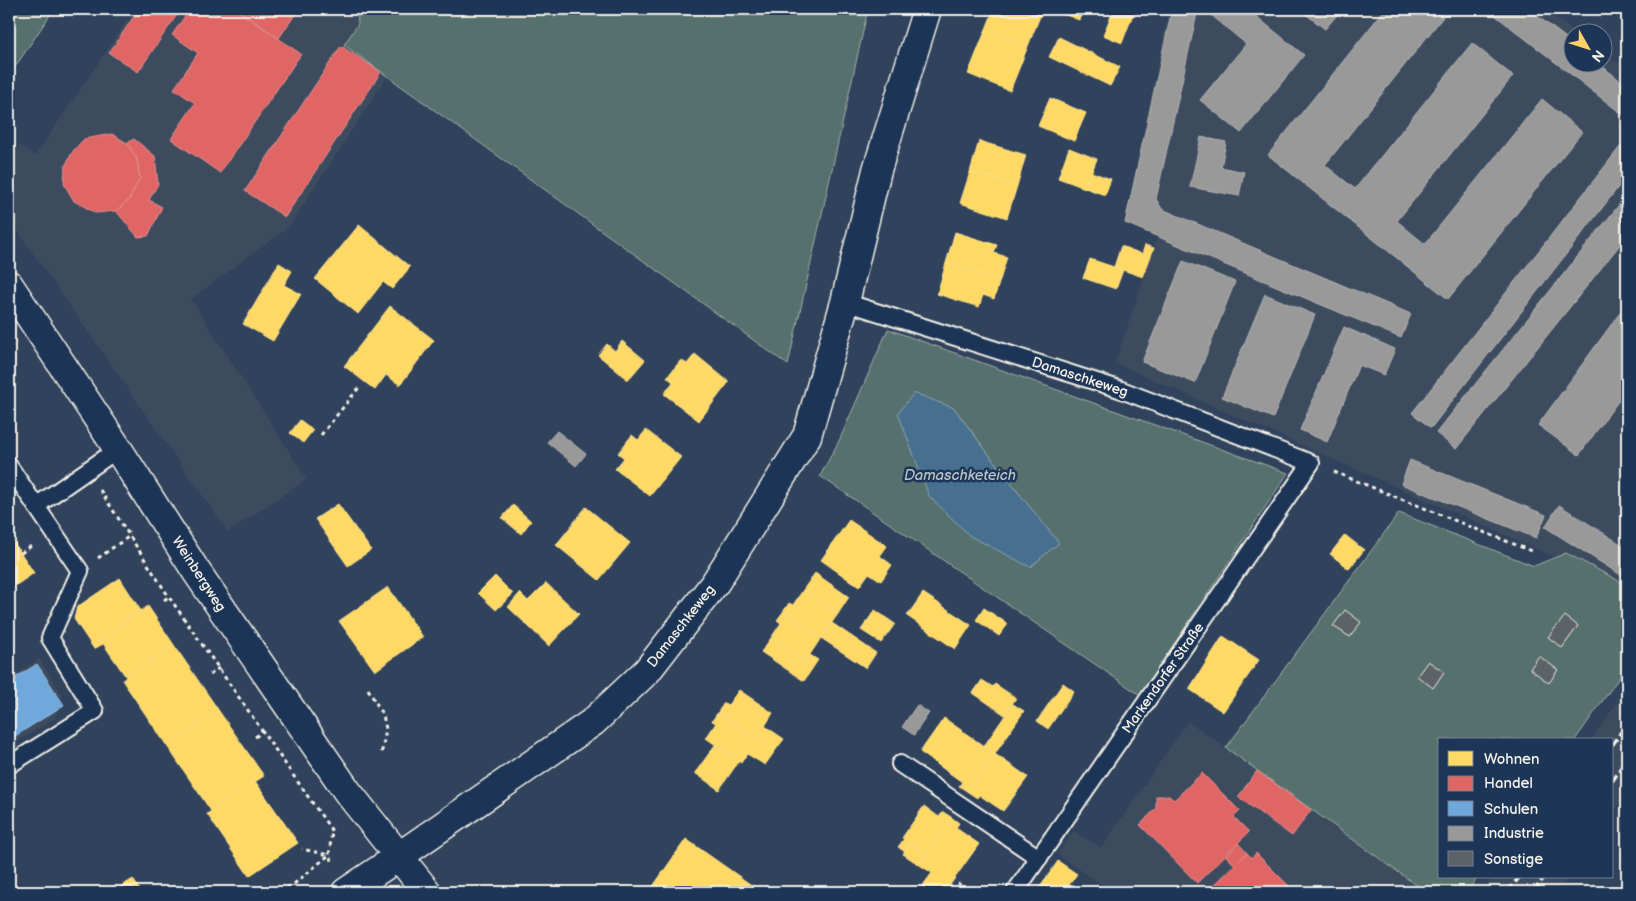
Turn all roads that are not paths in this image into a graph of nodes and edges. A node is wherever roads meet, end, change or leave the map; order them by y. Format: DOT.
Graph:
graph roads {
  1 [pos="927,9"];
  2 [pos="9,285"];
  3 [pos="846,302"];
  4 [pos="118,450"];
  5 [pos="1312,463"];
  6 [pos="9,466"];
  7 [pos="36,506"];
  8 [pos="900,764"];
  9 [pos="9,765"];
  10 [pos="398,857"];
  11 [pos="1039,858"];
  12 [pos="348,891"];
  13 [pos="427,892"];
  14 [pos="1015,892"];
  1 -- 3 [label="street, Damaschkeweg"];
  2 -- 4 [label="street, Weinbergweg"];
  3 -- 5 [label="lane, Damaschkeweg"];
  3 -- 10 [label="street, Damaschkeweg"];
  4 -- 7 [label="lane"];
  4 -- 10 [label="street, Weinbergweg"];
  5 -- 11 [label="lane, Markendorfer Straße"];
  6 -- 7 [label="lane"];
  7 -- 9 [label="lane"];
  8 -- 11 [label="lane"];
  10 -- 12 [label="street, Damaschkeweg"];
  10 -- 13 [label="street"];
  11 -- 14 [label="lane, Markendorfer Straße"];
}
